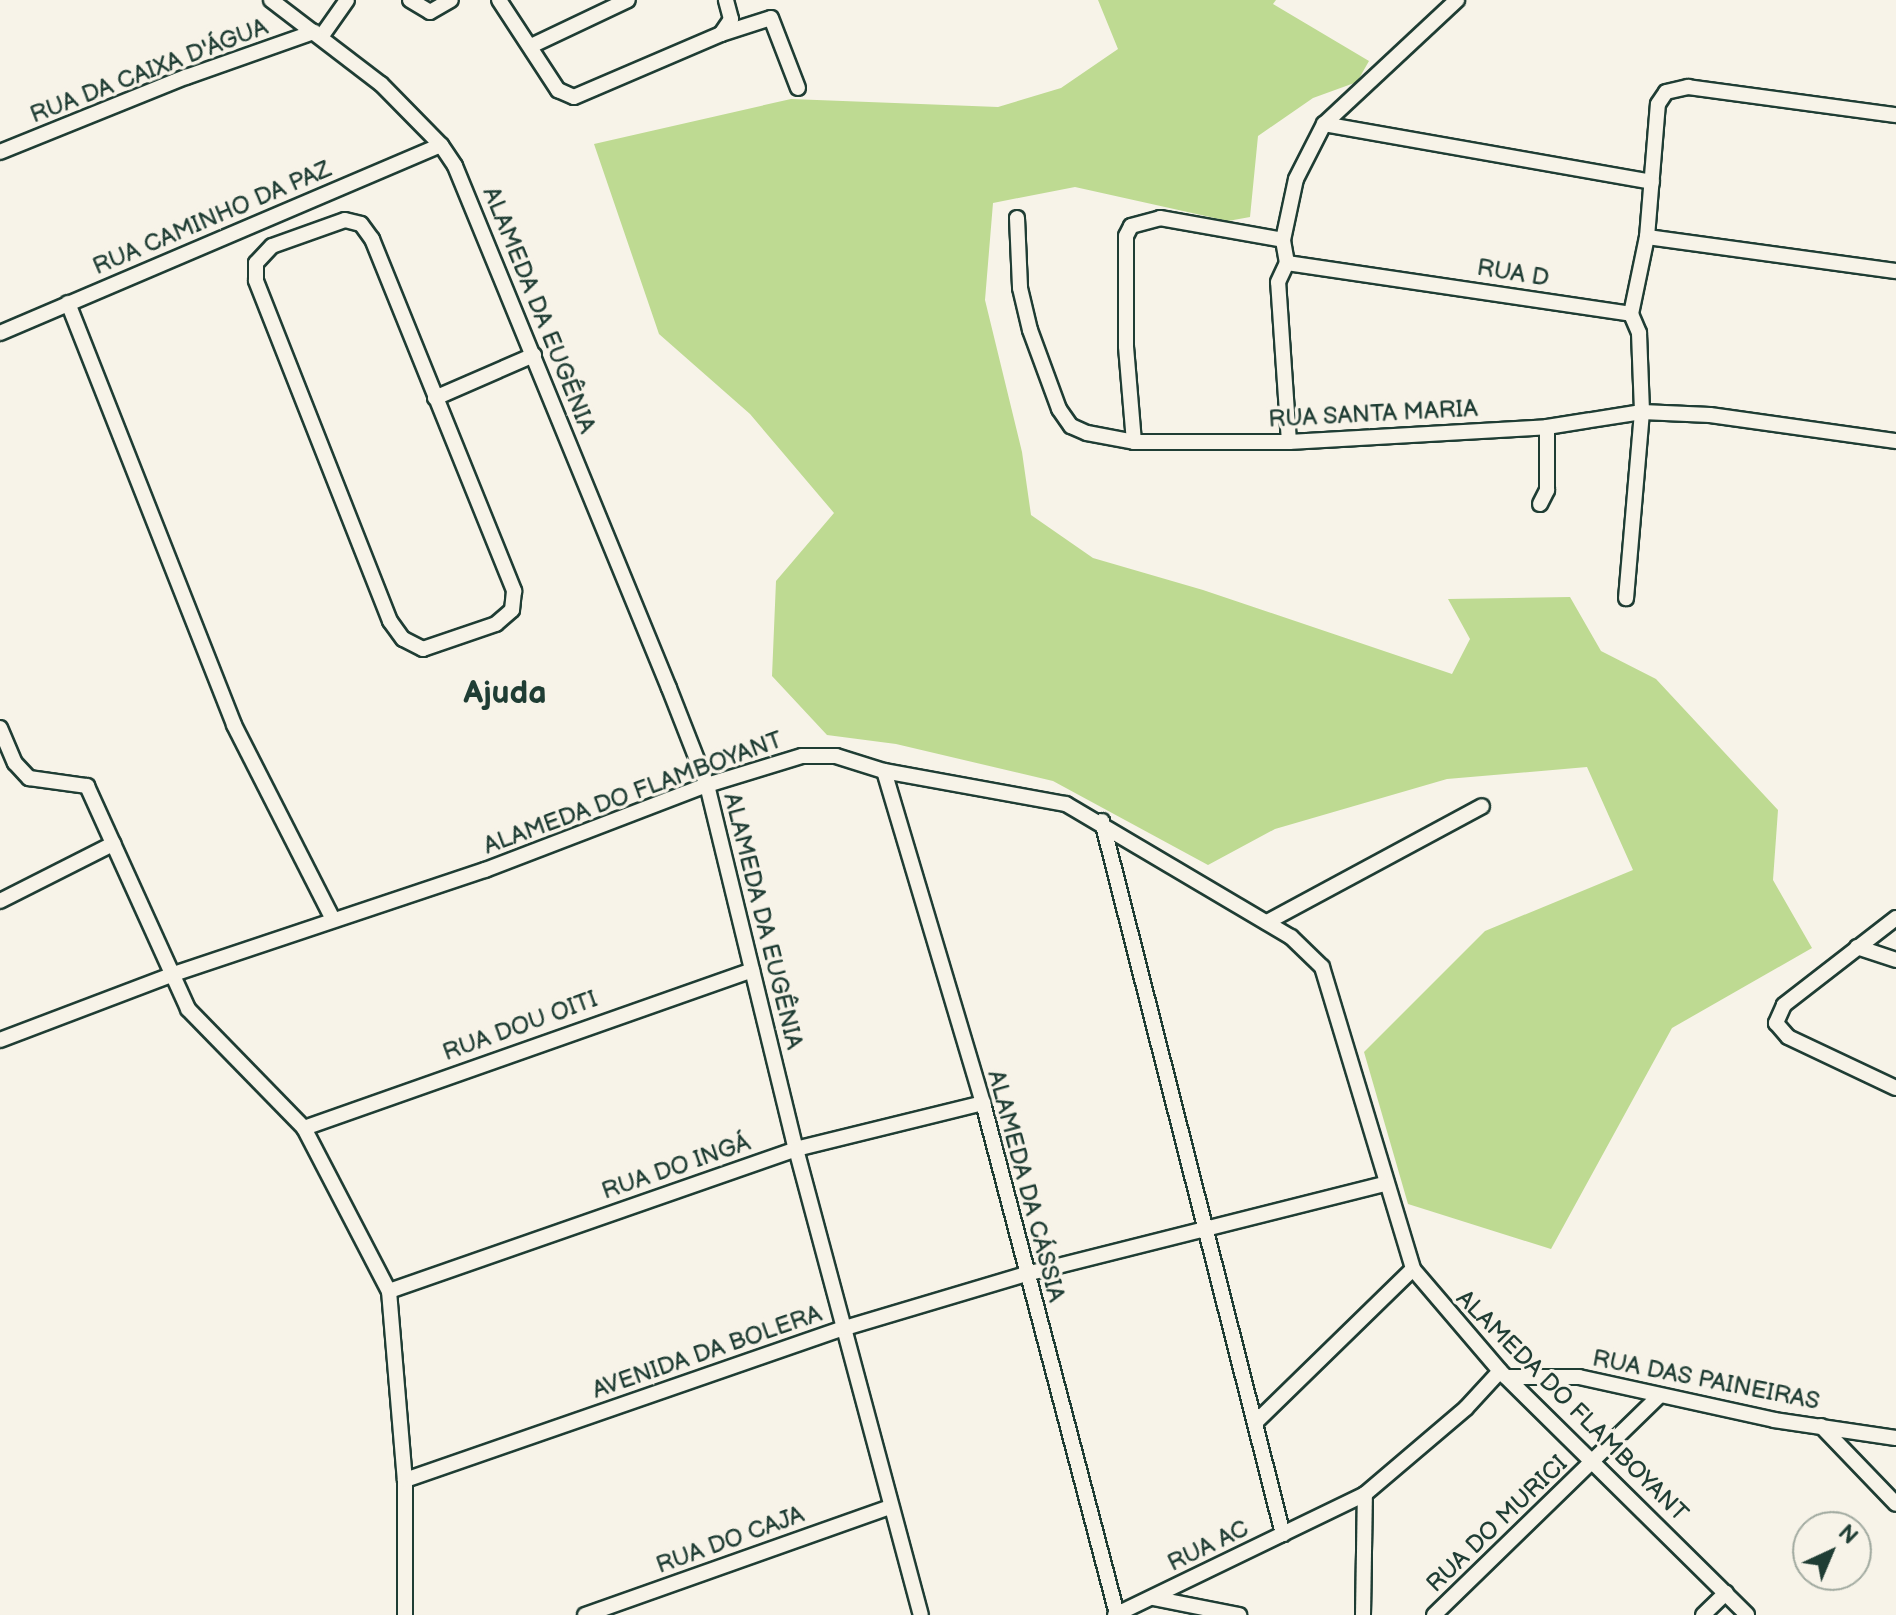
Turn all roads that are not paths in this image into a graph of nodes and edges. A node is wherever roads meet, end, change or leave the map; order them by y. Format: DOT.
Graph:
graph roads {
  1 [pos="271,0"];
  2 [pos="347,0"];
  3 [pos="410,0"];
  4 [pos="451,0"];
  5 [pos="499,0"];
  6 [pos="628,0"];
  7 [pos="726,0"];
  8 [pos="1457,0"];
  9 [pos="721,34"];
  10 [pos="318,35"];
  11 [pos="531,46"];
  12 [pos="798,88"];
  13 [pos="1896,115"];
  14 [pos="1324,124"];
  15 [pos="441,145"];
  16 [pos="0,152"];
  17 [pos="1652,182"];
  18 [pos="1017,218"];
  19 [pos="1647,237"];
  20 [pos="1283,240"];
  21 [pos="1287,263"];
  22 [pos="1896,271"];
  23 [pos="68,303"];
  24 [pos="1631,314"];
  25 [pos="0,333"];
  26 [pos="534,355"];
  27 [pos="435,398"];
  28 [pos="1642,412"];
  29 [pos="1547,427"];
  30 [pos="1896,441"];
  31 [pos="1134,442"];
  32 [pos="1289,442"];
  33 [pos="1540,504"];
  34 [pos="1626,598"];
  35 [pos="0,728"];
  36 [pos="884,771"];
  37 [pos="707,785"];
  38 [pos="1482,806"];
  39 [pos="1102,821"];
  40 [pos="113,844"];
  41 [pos="0,901"];
  42 [pos="1896,918"];
  43 [pos="333,919"];
  44 [pos="1267,922"];
  45 [pos="1857,947"];
  46 [pos="1896,960"];
  47 [pos="752,970"];
  48 [pos="174,974"];
  49 [pos="0,1040"];
  50 [pos="1896,1088"];
  51 [pos="983,1103"];
  52 [pos="304,1128"];
  53 [pos="796,1149"];
  54 [pos="1384,1184"];
  55 [pos="1207,1228"];
  56 [pos="1413,1269"];
  57 [pos="1026,1274"];
  58 [pos="389,1291"];
  59 [pos="845,1328"];
  60 [pos="1503,1374"];
  61 [pos="1658,1397"];
  62 [pos="1258,1420"];
  63 [pos="1821,1426"];
  64 [pos="1896,1438"];
  65 [pos="1596,1460"];
  66 [pos="405,1480"];
  67 [pos="1365,1494"];
  68 [pos="1896,1504"];
  69 [pos="890,1507"];
  70 [pos="1283,1534"];
  71 [pos="1726,1593"];
  72 [pos="1152,1598"];
  73 [pos="405,1615"];
  74 [pos="585,1615"];
  75 [pos="921,1615"];
  76 [pos="1116,1615"];
  77 [pos="1239,1615"];
  78 [pos="1363,1615"];
  79 [pos="1434,1615"];
  80 [pos="1703,1615"];
  81 [pos="1747,1615"];
  1 -- 10 [label="street, ALAMEDA DA EUGÊNIA"];
  2 -- 10 [label="street"];
  3 -- 4 [label="street"];
  5 -- 11 [label="street"];
  6 -- 11 [label="street"];
  7 -- 9 [label="street"];
  8 -- 14 [label="street"];
  9 -- 11 [label="street"];
  9 -- 12 [label="street"];
  10 -- 15 [label="street, ALAMEDA DA EUGÊNIA"];
  10 -- 16 [label="street, RUA DA CAIXA D'ÁGUA"];
  13 -- 17 [label="street"];
  14 -- 17 [label="street"];
  14 -- 20 [label="street"];
  15 -- 23 [label="street, RUA CAMINHO DA PAZ"];
  15 -- 26 [label="street, ALAMEDA DA EUGÊNIA"];
  17 -- 19 [label="street"];
  18 -- 31 [label="street, RUA SANTA MARIA"];
  19 -- 22 [label="street"];
  19 -- 24 [label="street"];
  20 -- 21 [label="street"];
  20 -- 31 [label="street"];
  21 -- 24 [label="street, RUA D"];
  21 -- 32 [label="street"];
  23 -- 25 [label="street, RUA CAMINHO DA PAZ"];
  23 -- 43 [label="street"];
  24 -- 28 [label="street"];
  26 -- 27 [label="street"];
  26 -- 37 [label="street, ALAMEDA DA EUGÊNIA"];
  27 -- 27 [label="street"];
  28 -- 29 [label="street, RUA SANTA MARIA"];
  28 -- 30 [label="street, RUA SANTA MARIA"];
  28 -- 34 [label="street"];
  29 -- 32 [label="street, RUA SANTA MARIA"];
  29 -- 33 [label="street"];
  31 -- 32 [label="street, RUA SANTA MARIA"];
  35 -- 40 [label="street"];
  36 -- 37 [label="street, ALAMEDA DO FLAMBOYANT"];
  36 -- 39 [label="street, ALAMEDA DO FLAMBOYANT"];
  36 -- 51 [label="street, ALAMEDA DA CÁSSIA"];
  37 -- 43 [label="street, ALAMEDA DO FLAMBOYANT"];
  37 -- 47 [label="street, ALAMEDA DA EUGÊNIA"];
  38 -- 44 [label="street"];
  39 -- 44 [label="street, ALAMEDA DO FLAMBOYANT"];
  39 -- 55 [label="street"];
  40 -- 41 [label="street"];
  40 -- 48 [label="street"];
  42 -- 45 [label="street"];
  43 -- 48 [label="street, ALAMEDA DO FLAMBOYANT"];
  44 -- 54 [label="street, ALAMEDA DO FLAMBOYANT"];
  45 -- 46 [label="street"];
  45 -- 50 [label="street"];
  47 -- 52 [label="street, RUA DOU OITI"];
  47 -- 53 [label="street, ALAMEDA DA EUGÊNIA"];
  48 -- 49 [label="street, ALAMEDA DO FLAMBOYANT"];
  48 -- 52 [label="street"];
  51 -- 53 [label="street, RUA DO INGÁ"];
  51 -- 57 [label="street, ALAMEDA DA CÁSSIA"];
  52 -- 58 [label="street"];
  53 -- 58 [label="street, RUA DO INGÁ"];
  53 -- 59 [label="street, ALAMEDA DA EUGÊNIA"];
  54 -- 55 [label="street, AVENIDA DA BOLERA"];
  54 -- 56 [label="street, ALAMEDA DO FLAMBOYANT"];
  55 -- 57 [label="street, AVENIDA DA BOLERA"];
  55 -- 62 [label="street"];
  56 -- 60 [label="street, ALAMEDA DO FLAMBOYANT"];
  56 -- 62 [label="street"];
  57 -- 59 [label="street, AVENIDA DA BOLERA"];
  57 -- 76 [label="street, ALAMEDA DA CÁSSIA"];
  58 -- 66 [label="street"];
  59 -- 66 [label="street, AVENIDA DA BOLERA"];
  59 -- 69 [label="street, ALAMEDA DA EUGÊNIA"];
  60 -- 61 [label="street, RUA DAS PAINEIRAS"];
  60 -- 65 [label="street, ALAMEDA DO FLAMBOYANT"];
  60 -- 67 [label="street, RUA AC"];
  61 -- 63 [label="street, RUA DAS PAINEIRAS"];
  61 -- 65 [label="street, RUA DO MURICI"];
  62 -- 70 [label="street"];
  63 -- 64 [label="street, RUA DAS PAINEIRAS"];
  63 -- 68 [label="street"];
  65 -- 71 [label="street, ALAMEDA DO FLAMBOYANT"];
  65 -- 79 [label="street, RUA DO MURICI"];
  66 -- 73 [label="street"];
  67 -- 70 [label="street, RUA AC"];
  67 -- 78 [label="street"];
  69 -- 74 [label="street, RUA DO CAJA"];
  69 -- 75 [label="street, ALAMEDA DA EUGÊNIA"];
  70 -- 72 [label="street, RUA AC"];
  71 -- 80 [label="street"];
  71 -- 81 [label="street, ALAMEDA DO FLAMBOYANT"];
  72 -- 76 [label="street, RUA AC"];
  72 -- 77 [label="street"];
}
